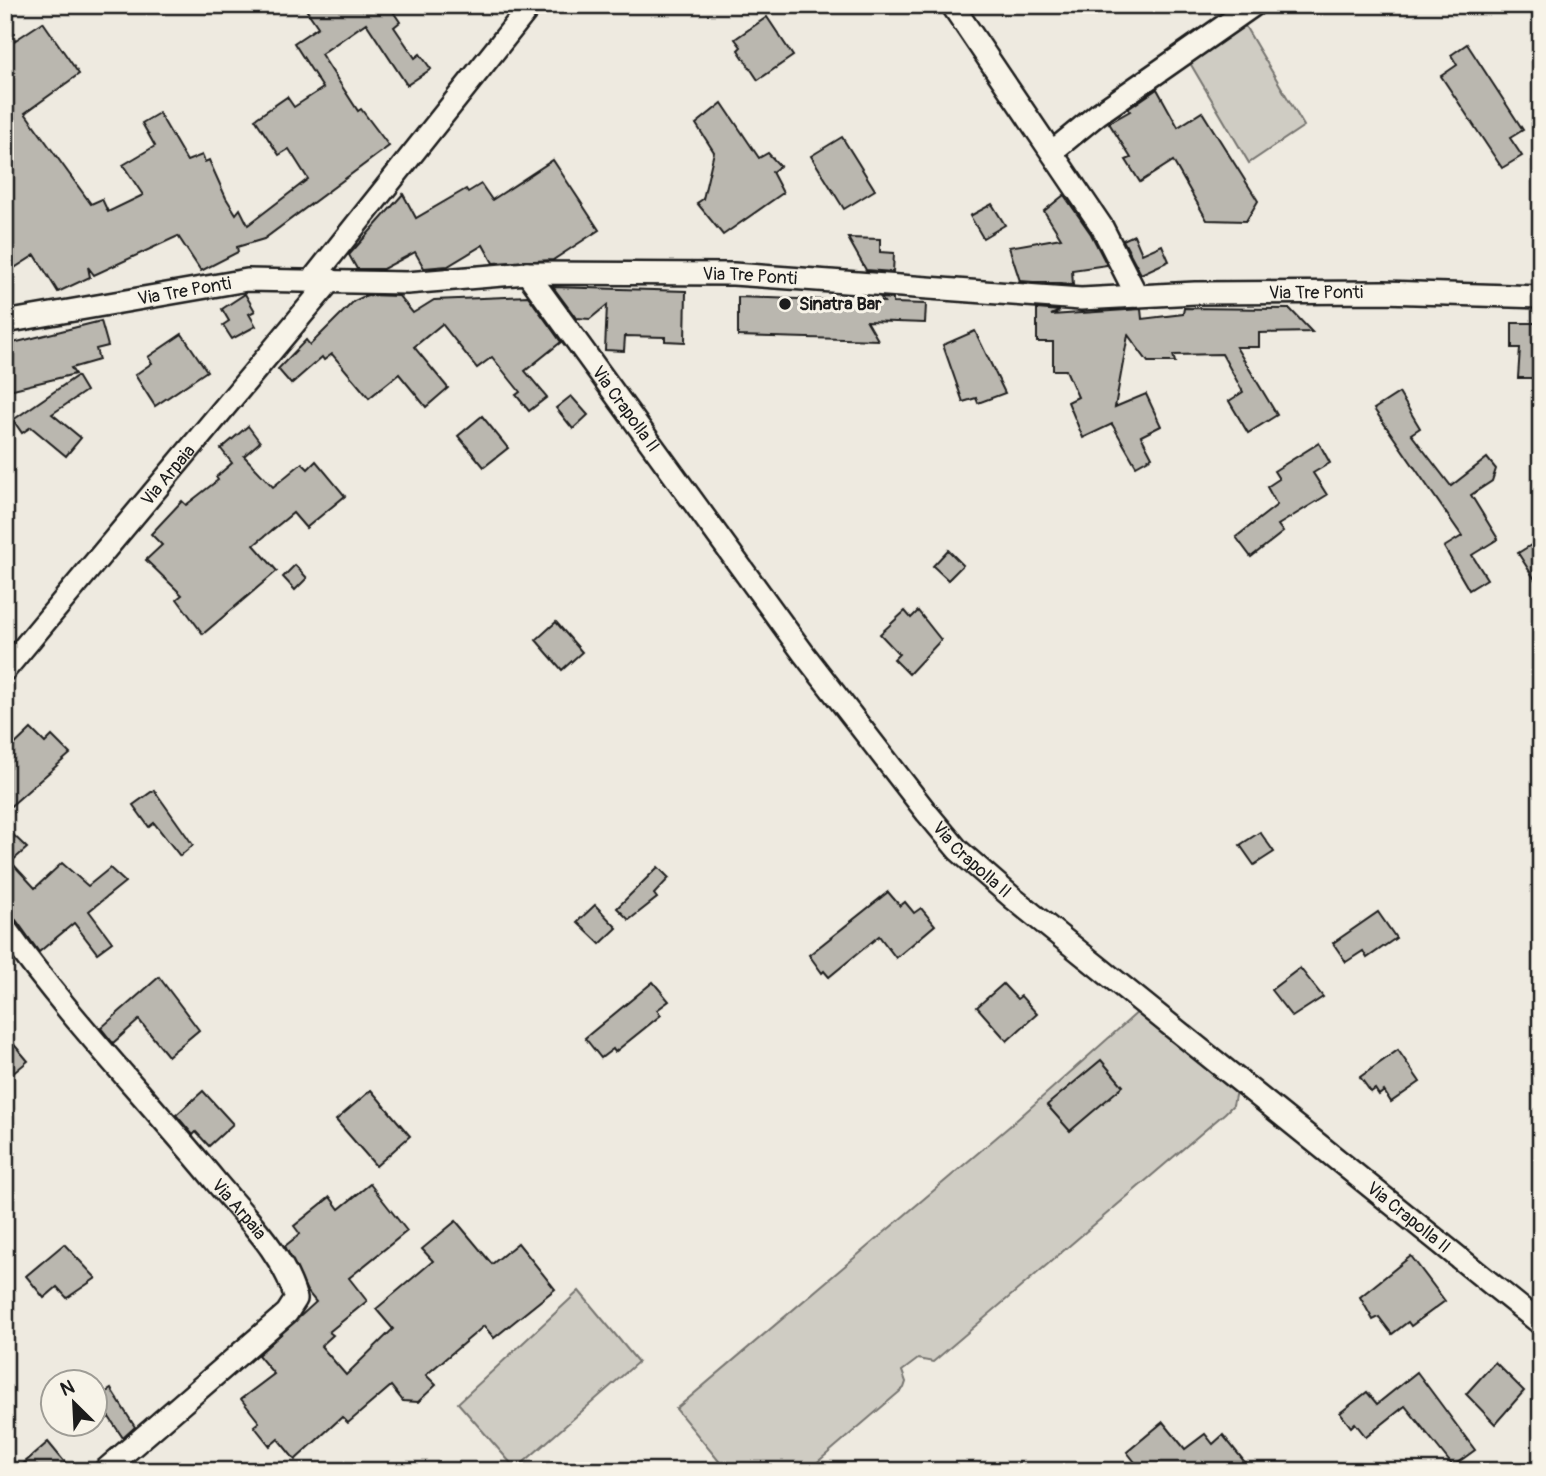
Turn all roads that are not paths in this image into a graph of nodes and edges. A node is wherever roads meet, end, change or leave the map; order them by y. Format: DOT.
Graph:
graph roads {
  1 [pos="531,5"];
  2 [pos="953,5"];
  3 [pos="1254,5"];
  4 [pos="1053,150"];
  5 [pos="527,273"];
  6 [pos="321,280"];
  7 [pos="1137,296"];
  8 [pos="1541,297"];
  9 [pos="5,323"];
  10 [pos="5,670"];
  11 [pos="5,928"];
  12 [pos="1541,1324"];
  13 [pos="104,1471"];
  1 -- 6 [label="street, Via Arpaia"];
  2 -- 4 [label="street"];
  3 -- 4 [label="street"];
  4 -- 7 [label="street"];
  5 -- 6 [label="street, Via Tre Ponti"];
  5 -- 7 [label="street, Via Tre Ponti"];
  5 -- 12 [label="street, Via Crapolla II"];
  6 -- 9 [label="street, Via Tre Ponti"];
  6 -- 10 [label="street, Via Arpaia"];
  7 -- 8 [label="street, Via Tre Ponti"];
  11 -- 13 [label="street, Via Arpaia"];
}
